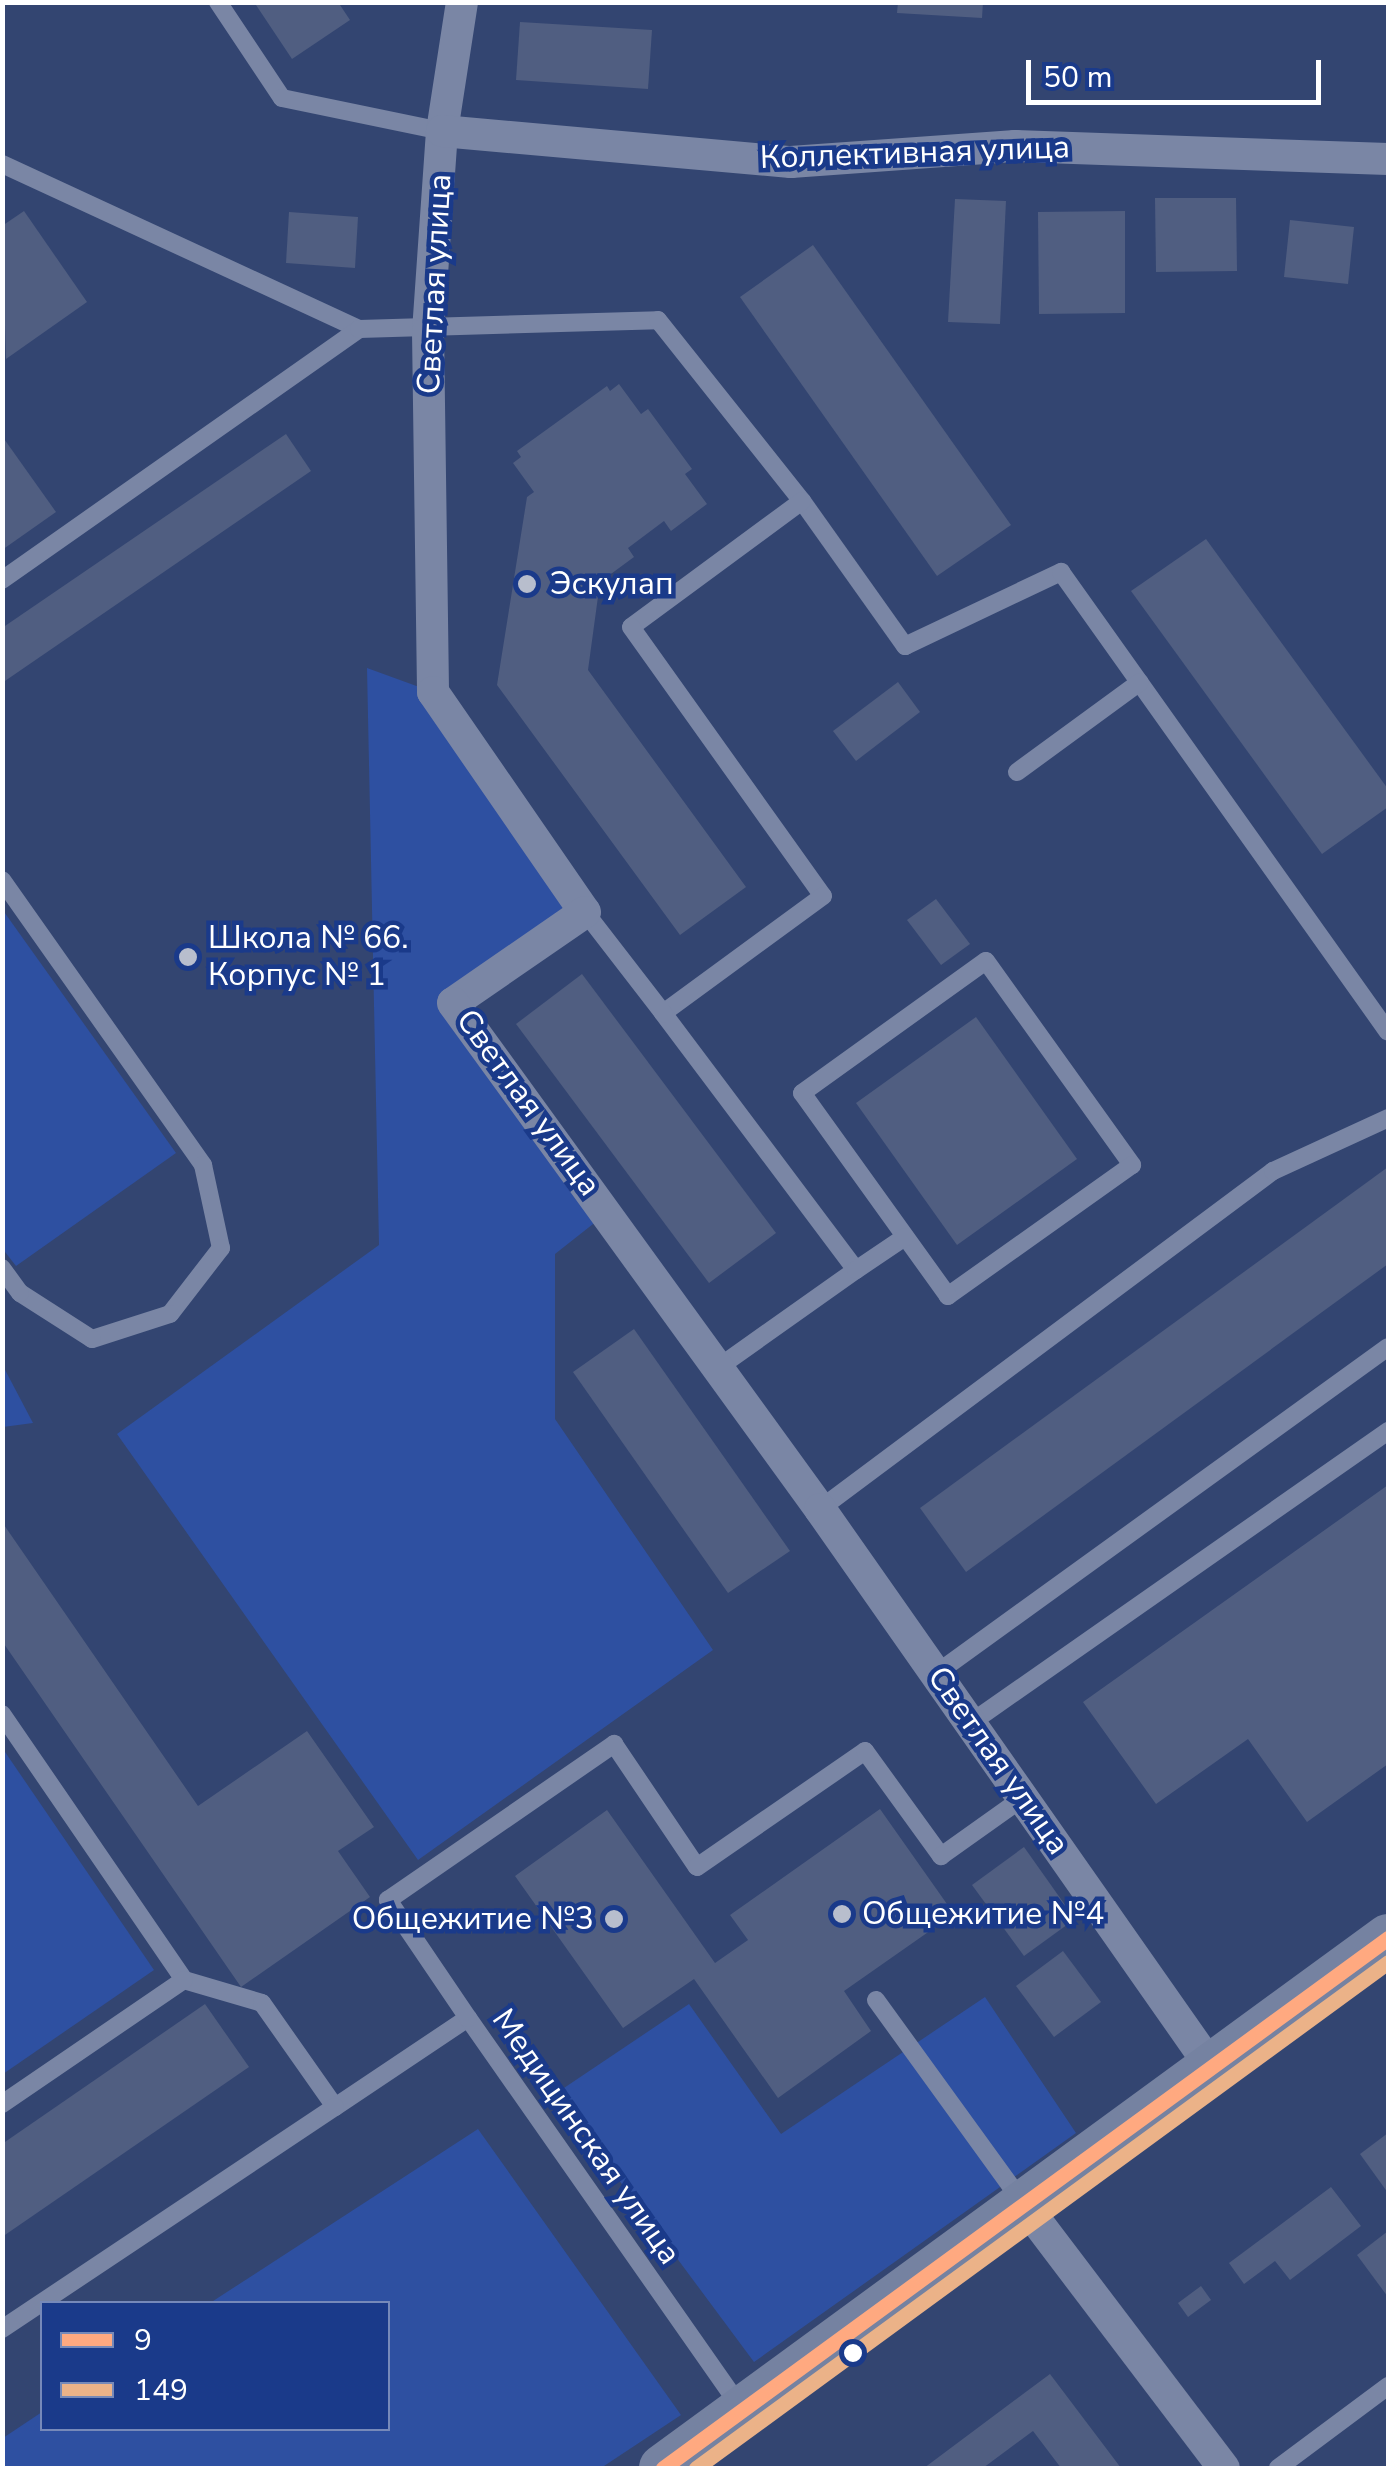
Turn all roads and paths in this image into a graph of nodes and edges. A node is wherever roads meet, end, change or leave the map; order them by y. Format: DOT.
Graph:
graph roads {
  1 [pos="218,2"];
  2 [pos="462,2"];
  3 [pos="442,131"];
  4 [pos="1388,158"];
  5 [pos="2,164"];
  6 [pos="359,329"];
  7 [pos="428,332"];
  8 [pos="802,501"];
  9 [pos="2,580"];
  10 [pos="1140,682"];
  11 [pos="1017,772"];
  12 [pos="2,880"];
  13 [pos="585,912"];
  14 [pos="663,1013"];
  15 [pos="1388,1032"];
  16 [pos="1388,1118"];
  17 [pos="905,1237"];
  18 [pos="2,1268"];
  19 [pos="856,1270"];
  20 [pos="1388,1347"];
  21 [pos="719,1366"];
  22 [pos="1388,1430"];
  23 [pos="820,1509"];
  24 [pos="937,1674"];
  25 [pos="2,1714"];
  26 [pos="972,1722"];
  27 [pos="1024,1797"];
  28 [pos="1388,1938"];
  29 [pos="184,1980"];
  30 [pos="876,2000"];
  31 [pos="468,2018"];
  32 [pos="1212,2068"];
  33 [pos="2,2104"];
  34 [pos="336,2107"];
  35 [pos="1025,2206"];
  36 [pos="44,2301"];
  37 [pos="40,2304"];
  38 [pos="2,2329"];
  39 [pos="1388,2386"];
  40 [pos="742,2410"];
  41 [pos="686,2462"];
  42 [pos="1224,2468"];
  43 [pos="1278,2468"];
  1 -- 3 [label="lane"];
  2 -- 3 [label="street, Светлая улица"];
  3 -- 4 [label="street, Коллективная улица"];
  3 -- 7 [label="street, Светлая улица"];
  5 -- 6 [label="lane"];
  6 -- 7 [label="lane"];
  6 -- 9 [label="lane"];
  7 -- 8 [label="lane"];
  7 -- 13 [label="street, Светлая улица"];
  8 -- 10 [label="lane"];
  8 -- 14 [label="lane"];
  10 -- 11 [label="lane"];
  10 -- 15 [label="lane"];
  12 -- 18 [label="lane"];
  13 -- 14 [label="lane"];
  13 -- 21 [label="street, Светлая улица"];
  14 -- 19 [label="lane"];
  16 -- 23 [label="lane"];
  17 -- 17 [label="lane"];
  17 -- 19 [label="lane"];
  19 -- 21 [label="lane"];
  20 -- 24 [label="lane"];
  21 -- 23 [label="street, Светлая улица"];
  22 -- 26 [label="lane"];
  23 -- 24 [label="street, Светлая улица"];
  24 -- 26 [label="street, Светлая улица"];
  25 -- 29 [label="lane"];
  26 -- 27 [label="street, Светлая улица"];
  27 -- 31 [label="lane"];
  27 -- 32 [label="street, Светлая улица"];
  28 -- 32 [label="main road"];
  29 -- 33 [label="lane"];
  29 -- 34 [label="lane"];
  30 -- 35 [label="lane"];
  31 -- 34 [label="lane, Медицинская улица"];
  31 -- 40 [label="lane, Медицинская улица"];
  32 -- 35 [label="main road"];
  34 -- 36 [label="lane, Медицинская улица"];
  35 -- 40 [label="main road"];
  35 -- 42 [label="street"];
  37 -- 38 [label="lane, Медицинская улица"];
  39 -- 43 [label="lane"];
  40 -- 41 [label="main road"];
}
